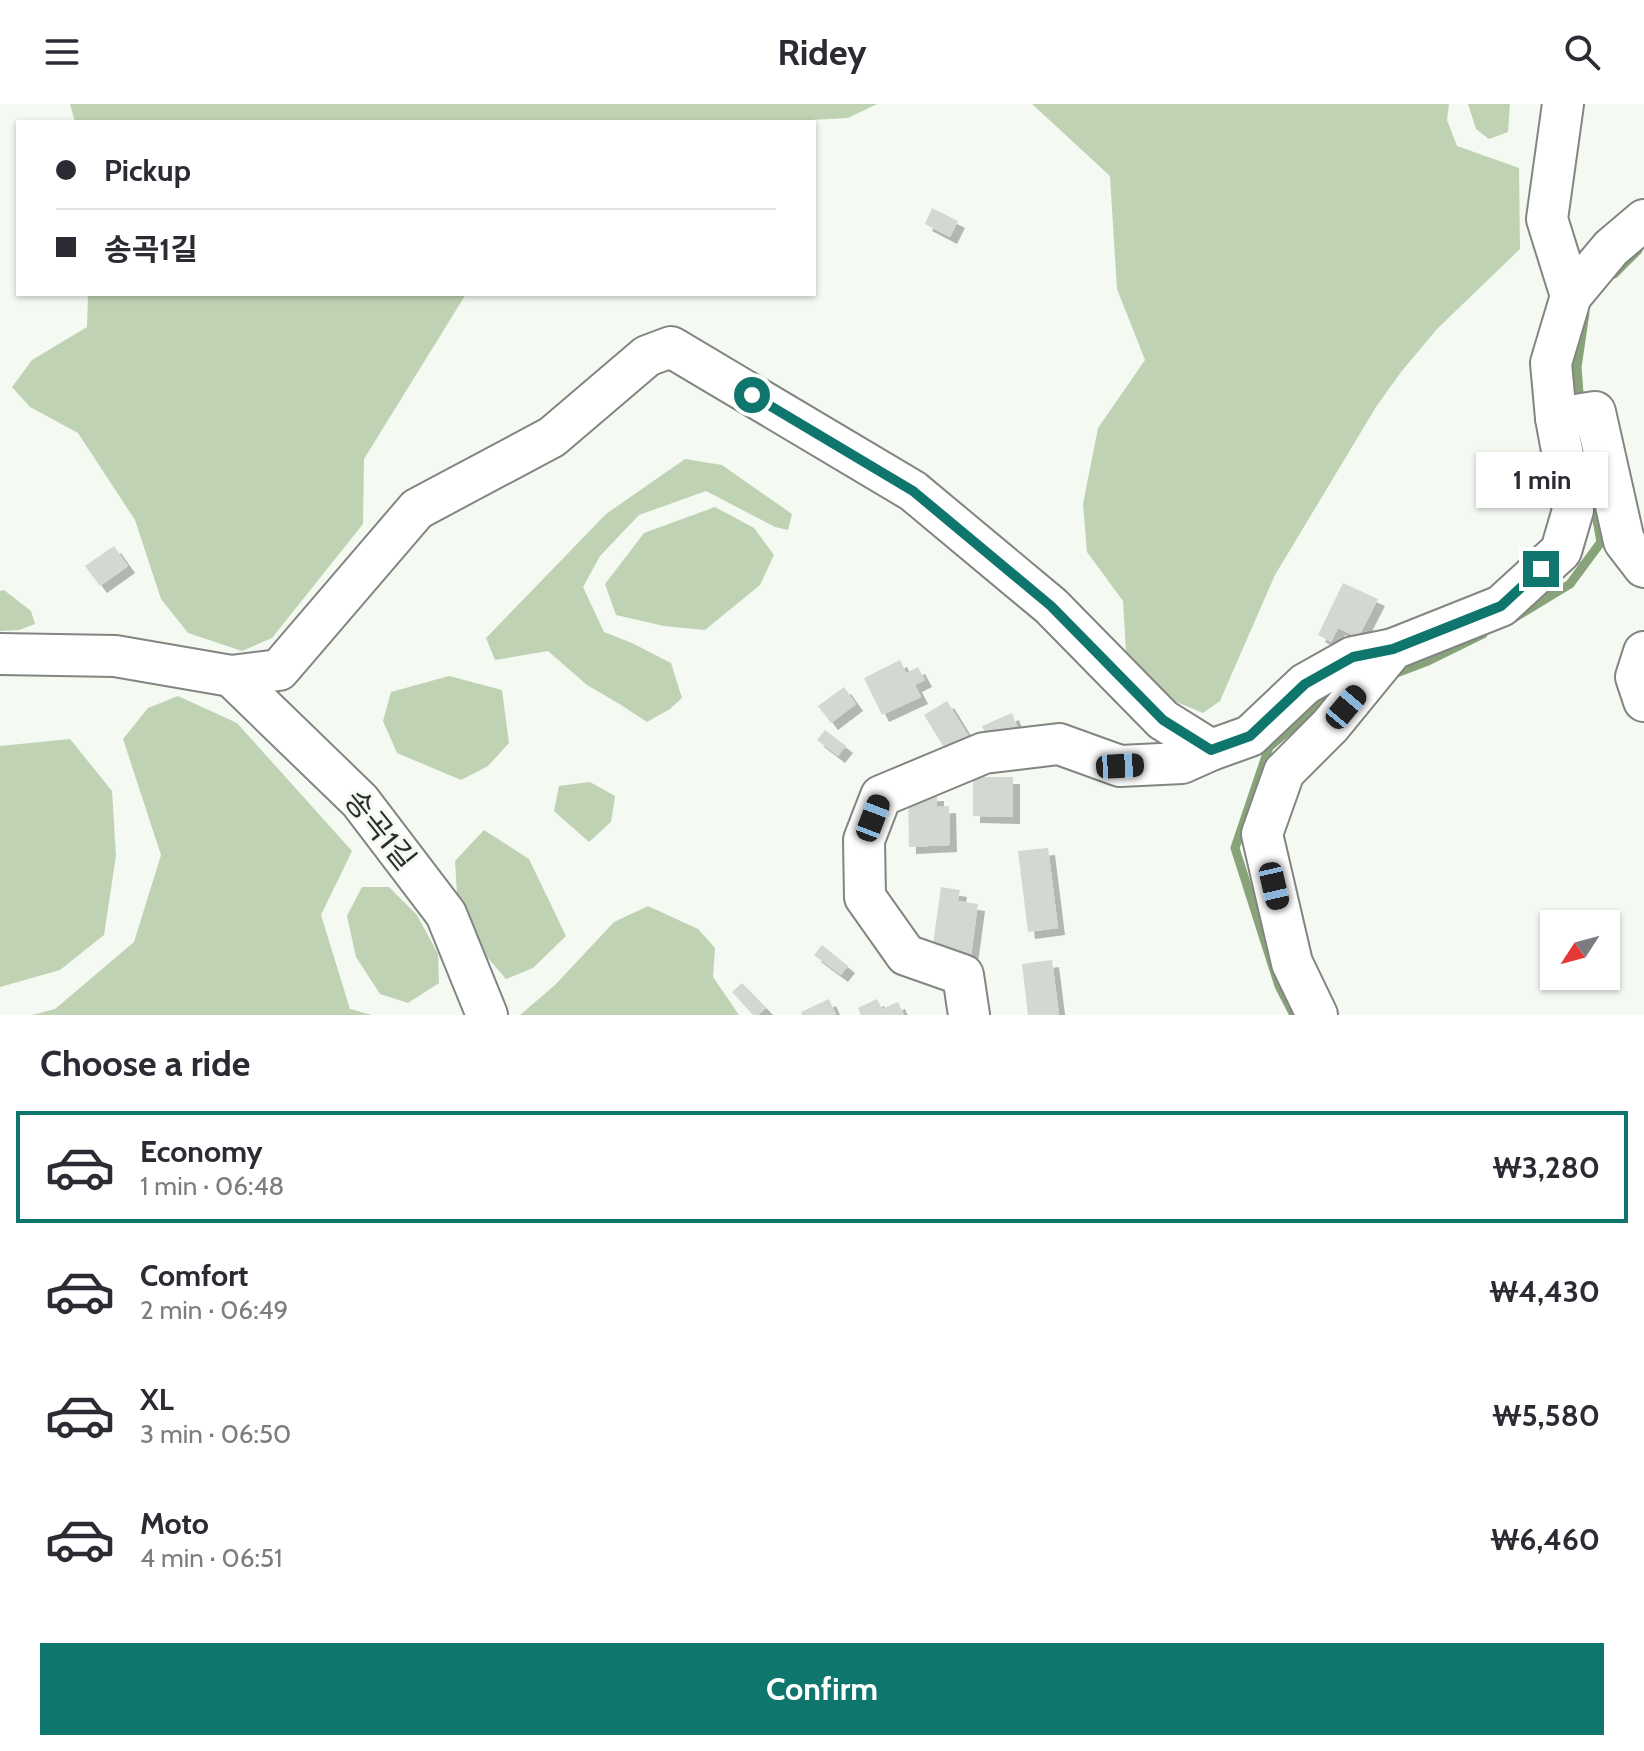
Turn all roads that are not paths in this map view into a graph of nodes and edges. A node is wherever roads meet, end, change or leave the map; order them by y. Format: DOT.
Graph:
graph roads {
  1 [pos="1563,104"];
  2 [pos="1644,220"];
  3 [pos="1571,296"];
  4 [pos="1556,418"];
  5 [pos="1644,567"];
  6 [pos="1393,649"];
  7 [pos="1644,652"];
  8 [pos="0,654"];
  9 [pos="231,676"];
  10 [pos="1644,701"];
  11 [pos="1211,750"];
  12 [pos="487,1015"];
  13 [pos="969,1015"];
  14 [pos="1317,1015"];
  1 -- 3 [label="lane"];
  2 -- 3 [label="lane"];
  3 -- 4 [label="lane"];
  4 -- 5 [label="lane"];
  4 -- 6 [label="lane"];
  6 -- 11 [label="lane"];
  6 -- 14 [label="lane"];
  7 -- 10 [label="lane"];
  8 -- 9 [label="lane"];
  9 -- 11 [label="lane"];
  9 -- 12 [label="lane, 송곡1길"];
  11 -- 13 [label="lane"];
}
